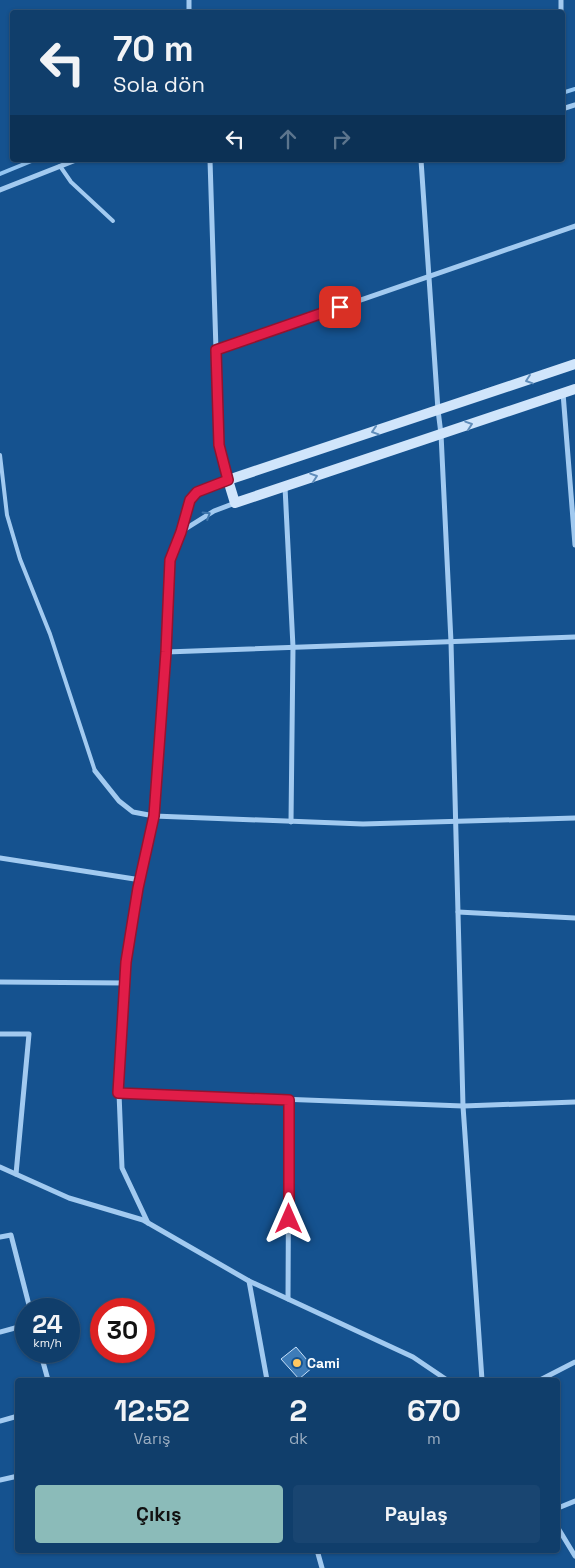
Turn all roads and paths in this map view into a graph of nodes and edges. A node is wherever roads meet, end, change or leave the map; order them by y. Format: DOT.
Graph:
graph roads {
  1 [pos="71,162"];
  2 [pos="210,162"];
  3 [pos="421,162"];
  4 [pos="60,166"];
  5 [pos="0,190"];
  6 [pos="113,220"];
  7 [pos="575,226"];
  8 [pos="429,276"];
  9 [pos="216,350"];
  10 [pos="575,364"];
  11 [pos="575,389"];
  12 [pos="563,393"];
  13 [pos="438,410"];
  14 [pos="441,434"];
  15 [pos="0,455"];
  16 [pos="228,480"];
  17 [pos="285,487"];
  18 [pos="235,504"];
  19 [pos="181,532"];
  20 [pos="575,545"];
  21 [pos="575,637"];
  22 [pos="451,642"];
  23 [pos="293,647"];
  24 [pos="166,652"];
  25 [pos="95,770"];
  26 [pos="154,816"];
  27 [pos="575,818"];
  28 [pos="455,821"];
  29 [pos="291,822"];
  30 [pos="0,858"];
  31 [pos="140,880"];
  32 [pos="458,912"];
  33 [pos="575,918"];
  34 [pos="0,982"];
  35 [pos="125,984"];
  36 [pos="0,1034"];
  37 [pos="118,1093"];
  38 [pos="289,1100"];
  39 [pos="575,1102"];
  40 [pos="463,1106"];
  41 [pos="0,1167"];
  42 [pos="16,1174"];
  43 [pos="148,1223"];
  44 [pos="0,1238"];
  45 [pos="249,1281"];
  46 [pos="27,1298"];
  47 [pos="288,1299"];
  48 [pos="15,1328"];
  49 [pos="0,1332"];
  50 [pos="575,1362"];
  51 [pos="43,1363"];
  52 [pos="47,1378"];
  53 [pos="267,1378"];
  54 [pos="444,1378"];
  55 [pos="482,1378"];
  56 [pos="544,1378"];
  57 [pos="15,1417"];
  58 [pos="0,1421"];
  59 [pos="15,1477"];
  60 [pos="0,1480"];
  61 [pos="575,1500"];
  62 [pos="560,1507"];
  63 [pos="560,1531"];
  64 [pos="318,1553"];
  65 [pos="575,1556"];
  66 [pos="322,1568"];
  1 -- 4 [label="street"];
  2 -- 9 [label="street"];
  3 -- 8 [label="street"];
  4 -- 5 [label="street"];
  4 -- 6 [label="lane"];
  7 -- 8 [label="street"];
  8 -- 9 [label="street"];
  8 -- 13 [label="street"];
  9 -- 16 [label="street"];
  10 -- 13 [label="main road, one-way"];
  11 -- 12 [label="main road"];
  14 -- 12 [label="main road, one-way"];
  12 -- 20 [label="street"];
  13 -- 14 [label="street"];
  13 -- 16 [label="main road, one-way"];
  17 -- 14 [label="main road, one-way"];
  14 -- 22 [label="street"];
  15 -- 25 [label="lane"];
  16 -- 18 [label="main road"];
  16 -- 19 [label="street"];
  17 -- 18 [label="main road"];
  17 -- 23 [label="street"];
  19 -- 18 [label="street, one-way"];
  19 -- 24 [label="street"];
  21 -- 22 [label="street"];
  22 -- 23 [label="street"];
  22 -- 28 [label="street"];
  23 -- 24 [label="street"];
  23 -- 29 [label="street"];
  24 -- 26 [label="street"];
  25 -- 26 [label="street"];
  26 -- 29 [label="street"];
  26 -- 31 [label="street"];
  27 -- 28 [label="street"];
  28 -- 29 [label="street"];
  28 -- 32 [label="street"];
  30 -- 31 [label="street"];
  31 -- 35 [label="street"];
  32 -- 33 [label="street"];
  32 -- 40 [label="street"];
  34 -- 35 [label="street"];
  35 -- 37 [label="street"];
  36 -- 42 [label="street"];
  37 -- 38 [label="street"];
  37 -- 43 [label="street"];
  38 -- 40 [label="street"];
  38 -- 47 [label="street"];
  39 -- 40 [label="street"];
  40 -- 55 [label="street"];
  41 -- 42 [label="street"];
  42 -- 43 [label="street"];
  43 -- 45 [label="street"];
  44 -- 46 [label="street"];
  45 -- 47 [label="street"];
  45 -- 53 [label="street"];
  47 -- 54 [label="street"];
  48 -- 49 [label="street"];
  50 -- 56 [label="street"];
  51 -- 52 [label="street"];
  57 -- 58 [label="street"];
  59 -- 60 [label="street"];
  61 -- 62 [label="street"];
  63 -- 65 [label="street"];
  64 -- 66 [label="street"];
}
